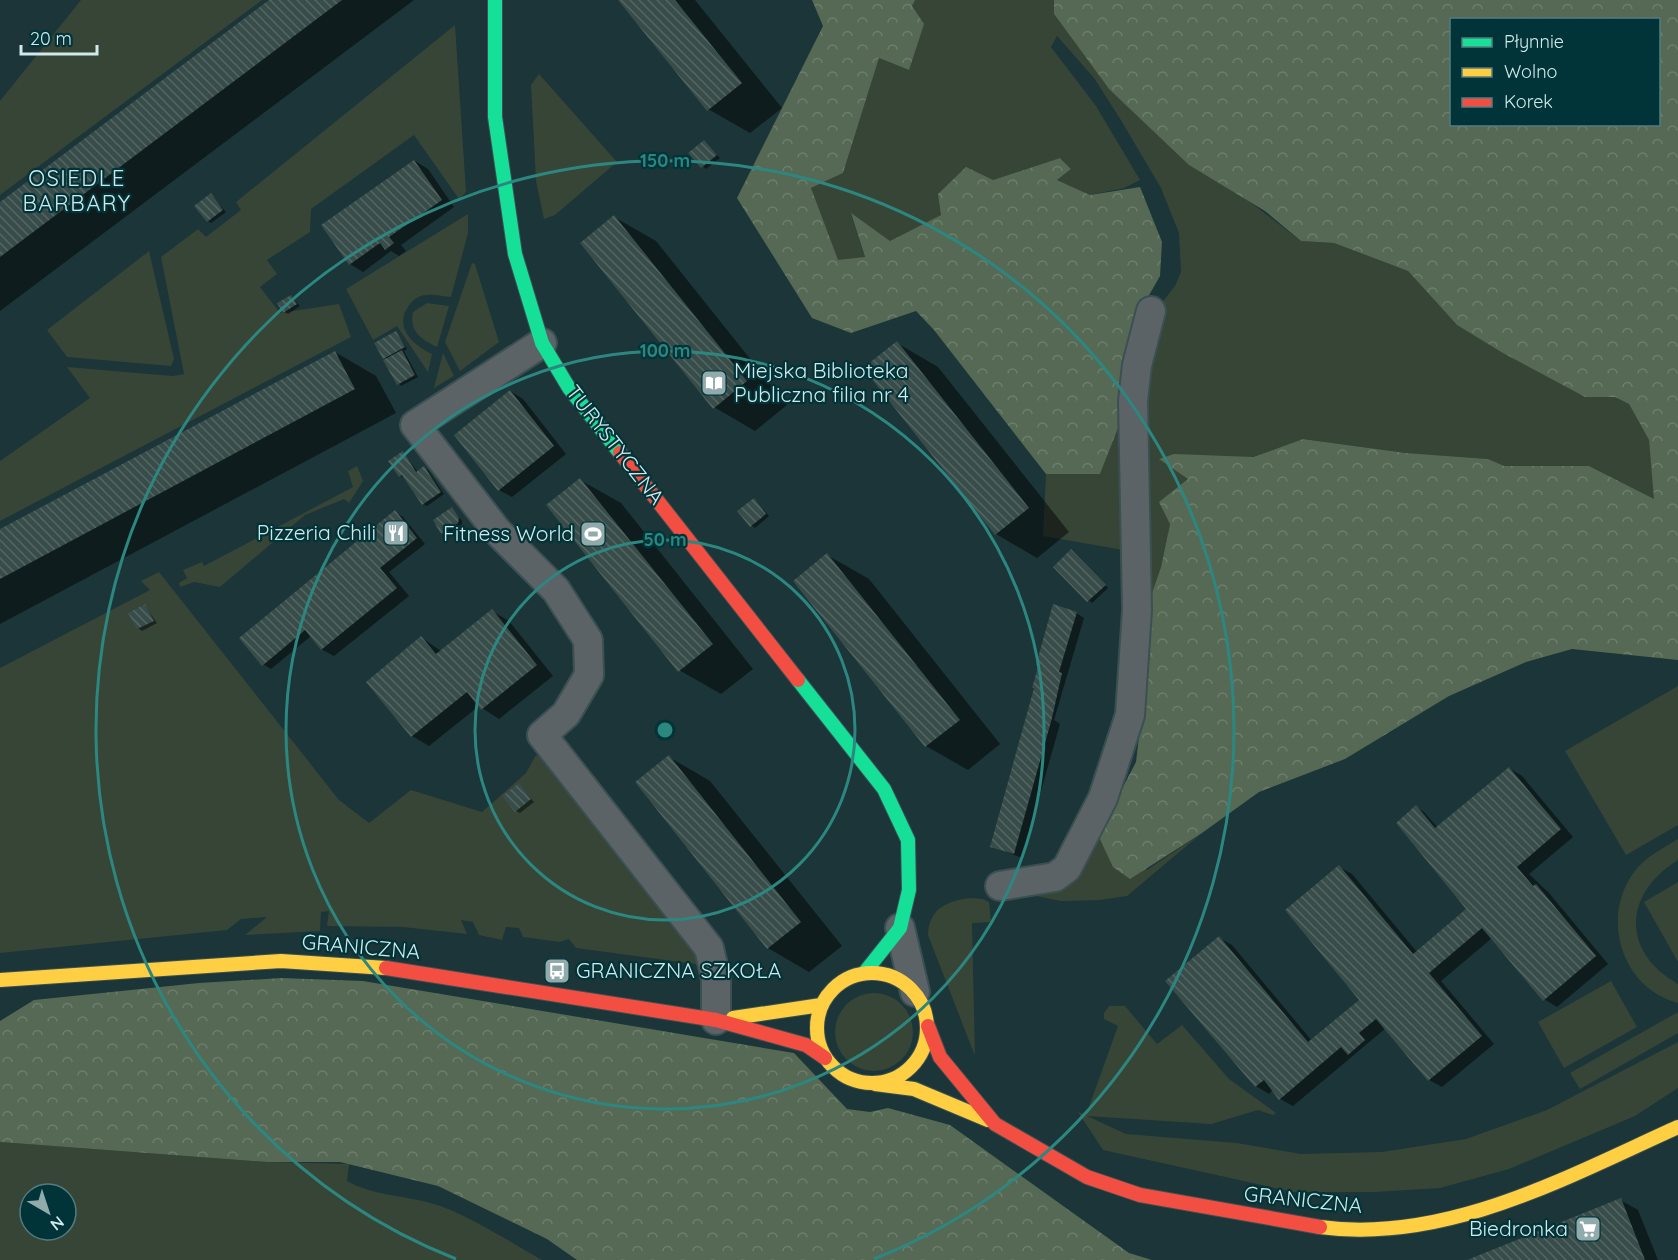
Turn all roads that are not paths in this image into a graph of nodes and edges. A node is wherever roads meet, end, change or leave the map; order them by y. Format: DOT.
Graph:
graph roads {
  1 [pos="495,0"];
  2 [pos="1151,312"];
  3 [pos="542,343"];
  4 [pos="1000,886"];
  5 [pos="900,928"];
  6 [pos="866,972"];
  7 [pos="0,980"];
  8 [pos="915,992"];
  9 [pos="821,1005"];
  10 [pos="716,1020"];
  11 [pos="928,1026"];
  12 [pos="825,1058"];
  13 [pos="870,1084"];
  14 [pos="995,1124"];
  15 [pos="1678,1127"];
  1 -- 3 [label="street, TURYSTYCZNA"];
  2 -- 4 [label="street"];
  3 -- 5 [label="street, TURYSTYCZNA"];
  3 -- 10 [label="street"];
  5 -- 6 [label="street, TURYSTYCZNA"];
  5 -- 8 [label="street, TURYSTYCZNA"];
  6 -- 8 [label="street"];
  6 -- 9 [label="street"];
  7 -- 10 [label="street, GRANICZNA"];
  8 -- 11 [label="street"];
  9 -- 10 [label="street, GRANICZNA"];
  9 -- 12 [label="street"];
  10 -- 12 [label="street, GRANICZNA"];
  11 -- 13 [label="street"];
  11 -- 14 [label="street, GRANICZNA"];
  12 -- 13 [label="street"];
  13 -- 14 [label="street, GRANICZNA"];
  14 -- 15 [label="street, GRANICZNA"];
}
